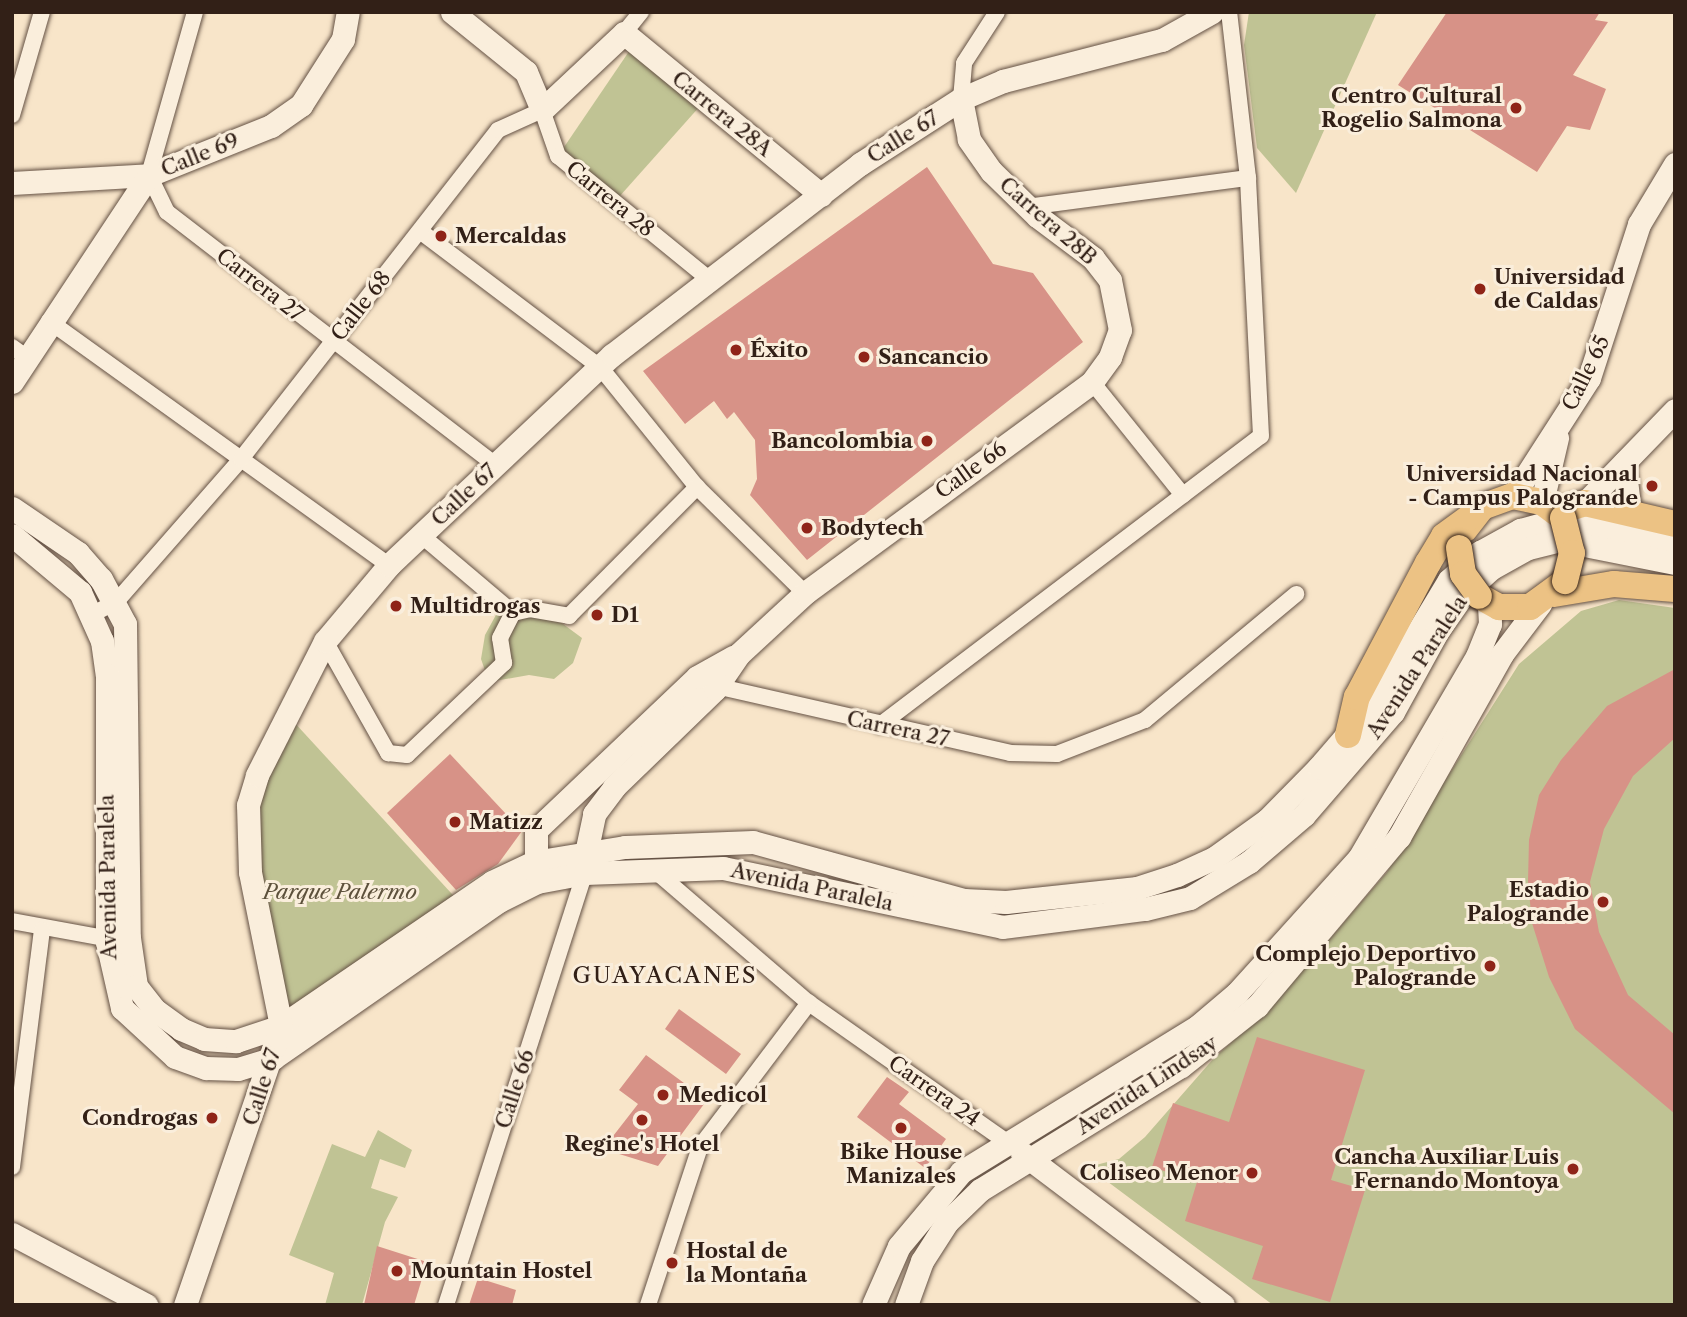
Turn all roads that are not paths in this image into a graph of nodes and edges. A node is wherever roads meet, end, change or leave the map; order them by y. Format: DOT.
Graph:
graph roads {
  1 [pos="42,12"];
  2 [pos="195,12"];
  3 [pos="348,12"];
  4 [pos="641,12"];
  5 [pos="997,12"];
  6 [pos="1212,12"];
  7 [pos="1229,12"];
  8 [pos="461,15"];
  9 [pos="624,33"];
  10 [pos="961,99"];
  11 [pos="542,110"];
  12 [pos="12,115"];
  13 [pos="1675,164"];
  14 [pos="149,175"];
  15 [pos="1248,178"];
  16 [pos="12,183"];
  17 [pos="821,195"];
  18 [pos="1027,207"];
  19 [pos="420,231"];
  20 [pos="709,279"];
  21 [pos="49,321"];
  22 [pos="333,343"];
  23 [pos="20,352"];
  24 [pos="600,367"];
  25 [pos="12,382"];
  26 [pos="1092,382"];
  27 [pos="1675,410"];
  28 [pos="1559,428"];
  29 [pos="241,459"];
  30 [pos="1624,463"];
  31 [pos="496,465"];
  32 [pos="697,487"];
  33 [pos="1184,495"];
  34 [pos="1513,496"];
  35 [pos="1585,503"];
  36 [pos="12,508"];
  37 [pos="1553,511"];
  38 [pos="1630,513"];
  39 [pos="1473,515"];
  40 [pos="1675,524"];
  41 [pos="12,535"];
  42 [pos="421,535"];
  43 [pos="1675,543"];
  44 [pos="1675,564"];
  45 [pos="389,565"];
  46 [pos="1675,589"];
  47 [pos="805,593"];
  48 [pos="1553,593"];
  49 [pos="1296,594"];
  50 [pos="1484,600"];
  51 [pos="116,602"];
  52 [pos="93,614"];
  53 [pos="513,614"];
  54 [pos="325,641"];
  55 [pos="706,683"];
  56 [pos="880,725"];
  57 [pos="1348,735"];
  58 [pos="585,863"];
  59 [pos="653,869"];
  60 [pos="536,872"];
  61 [pos="12,921"];
  62 [pos="42,930"];
  63 [pos="118,940"];
  64 [pos="810,1003"];
  65 [pos="281,1026"];
  66 [pos="273,1058"];
  67 [pos="1005,1141"];
  68 [pos="1031,1159"];
  69 [pos="12,1167"];
  70 [pos="12,1234"];
  71 [pos="1202,1298"];
  72 [pos="910,1304"];
  73 [pos="146,1305"];
  74 [pos="185,1305"];
  75 [pos="446,1305"];
  76 [pos="649,1305"];
  77 [pos="873,1305"];
  78 [pos="1223,1305"];
  1 -- 12 [label="street"];
  2 -- 14 [label="street"];
  3 -- 14 [label="street, Calle 69"];
  4 -- 9 [label="street, Calle 68"];
  5 -- 10 [label="street"];
  6 -- 10 [label="street, Calle 67"];
  7 -- 15 [label="street"];
  8 -- 11 [label="street, Carrera 28"];
  9 -- 11 [label="street, Calle 68"];
  9 -- 17 [label="street, Carrera 28A"];
  10 -- 17 [label="street, Calle 67"];
  10 -- 18 [label="street, Carrera 28B"];
  11 -- 19 [label="street, Calle 68"];
  11 -- 20 [label="street, Carrera 28"];
  13 -- 28 [label="street, Calle 65"];
  14 -- 16 [label="street"];
  14 -- 21 [label="street, Calle 69"];
  14 -- 22 [label="street, Carrera 27"];
  15 -- 18 [label="street"];
  15 -- 33 [label="street"];
  17 -- 20 [label="street, Calle 67"];
  18 -- 26 [label="street, Carrera 28B"];
  19 -- 22 [label="street, Calle 68"];
  19 -- 24 [label="street"];
  20 -- 24 [label="street, Calle 67"];
  21 -- 23 [label="street, Calle 69"];
  21 -- 29 [label="street"];
  22 -- 29 [label="street, Calle 68"];
  22 -- 31 [label="street, Carrera 27"];
  23 -- 25 [label="street, Calle 69"];
  24 -- 31 [label="street, Calle 67"];
  24 -- 32 [label="street"];
  26 -- 33 [label="street"];
  26 -- 47 [label="street, Calle 66"];
  27 -- 30 [label="street"];
  28 -- 34 [label="street"];
  28 -- 37 [label="street"];
  29 -- 45 [label="street"];
  29 -- 51 [label="street, Calle 68"];
  30 -- 35 [label="street"];
  30 -- 38 [label="street"];
  31 -- 42 [label="street, Calle 67"];
  32 -- 47 [label="street"];
  32 -- 53 [label="street"];
  33 -- 56 [label="street"];
  34 -- 37 [label="main road"];
  34 -- 39 [label="main road"];
  35 -- 37 [label="main road"];
  35 -- 38 [label="main road"];
  36 -- 51 [label="street, Avenida Paralela"];
  37 -- 48 [label="main road, bridge"];
  38 -- 40 [label="main road"];
  39 -- 50 [label="main road, bridge"];
  39 -- 57 [label="main road"];
  41 -- 52 [label="street, Avenida Paralela"];
  42 -- 45 [label="street, Calle 67"];
  42 -- 53 [label="street"];
  43 -- 57 [label="street, Avenida Paralela"];
  44 -- 59 [label="street, Avenida Paralela"];
  45 -- 54 [label="street, Calle 67"];
  46 -- 48 [label="main road"];
  47 -- 55 [label="street, Calle 66"];
  48 -- 50 [label="main road"];
  48 -- 68 [label="street, Avenida Lindsay"];
  49 -- 56 [label="street, Carrera 27"];
  50 -- 67 [label="street, Avenida Lindsay"];
  51 -- 52 [label="street, Calle 68"];
  51 -- 63 [label="street, Avenida Paralela"];
  52 -- 63 [label="street, Avenida Paralela"];
  53 -- 54 [label="street"];
  54 -- 65 [label="street, Calle 67"];
  55 -- 56 [label="street, Carrera 27"];
  55 -- 58 [label="street, Calle 66"];
  55 -- 60 [label="street, Calle 66"];
  57 -- 58 [label="street, Avenida Paralela"];
  58 -- 59 [label="street, Avenida Paralela"];
  58 -- 60 [label="street, Avenida Paralela"];
  58 -- 75 [label="street, Calle 66"];
  59 -- 64 [label="street, Carrera 24"];
  60 -- 65 [label="street, Avenida Paralela"];
  60 -- 66 [label="street, Avenida Paralela"];
  61 -- 62 [label="street"];
  62 -- 63 [label="street"];
  62 -- 69 [label="street"];
  63 -- 65 [label="street, Avenida Paralela"];
  63 -- 66 [label="street, Avenida Paralela"];
  64 -- 67 [label="street, Carrera 24"];
  64 -- 76 [label="street"];
  65 -- 66 [label="street, Calle 67"];
  66 -- 74 [label="street, Calle 67"];
  67 -- 68 [label="street, Carrera 24"];
  67 -- 77 [label="street, Avenida Lindsay"];
  68 -- 71 [label="street, Carrera 24"];
  68 -- 72 [label="street, Avenida Lindsay"];
  70 -- 73 [label="street"];
  71 -- 78 [label="street, Carrera 24"];
}
